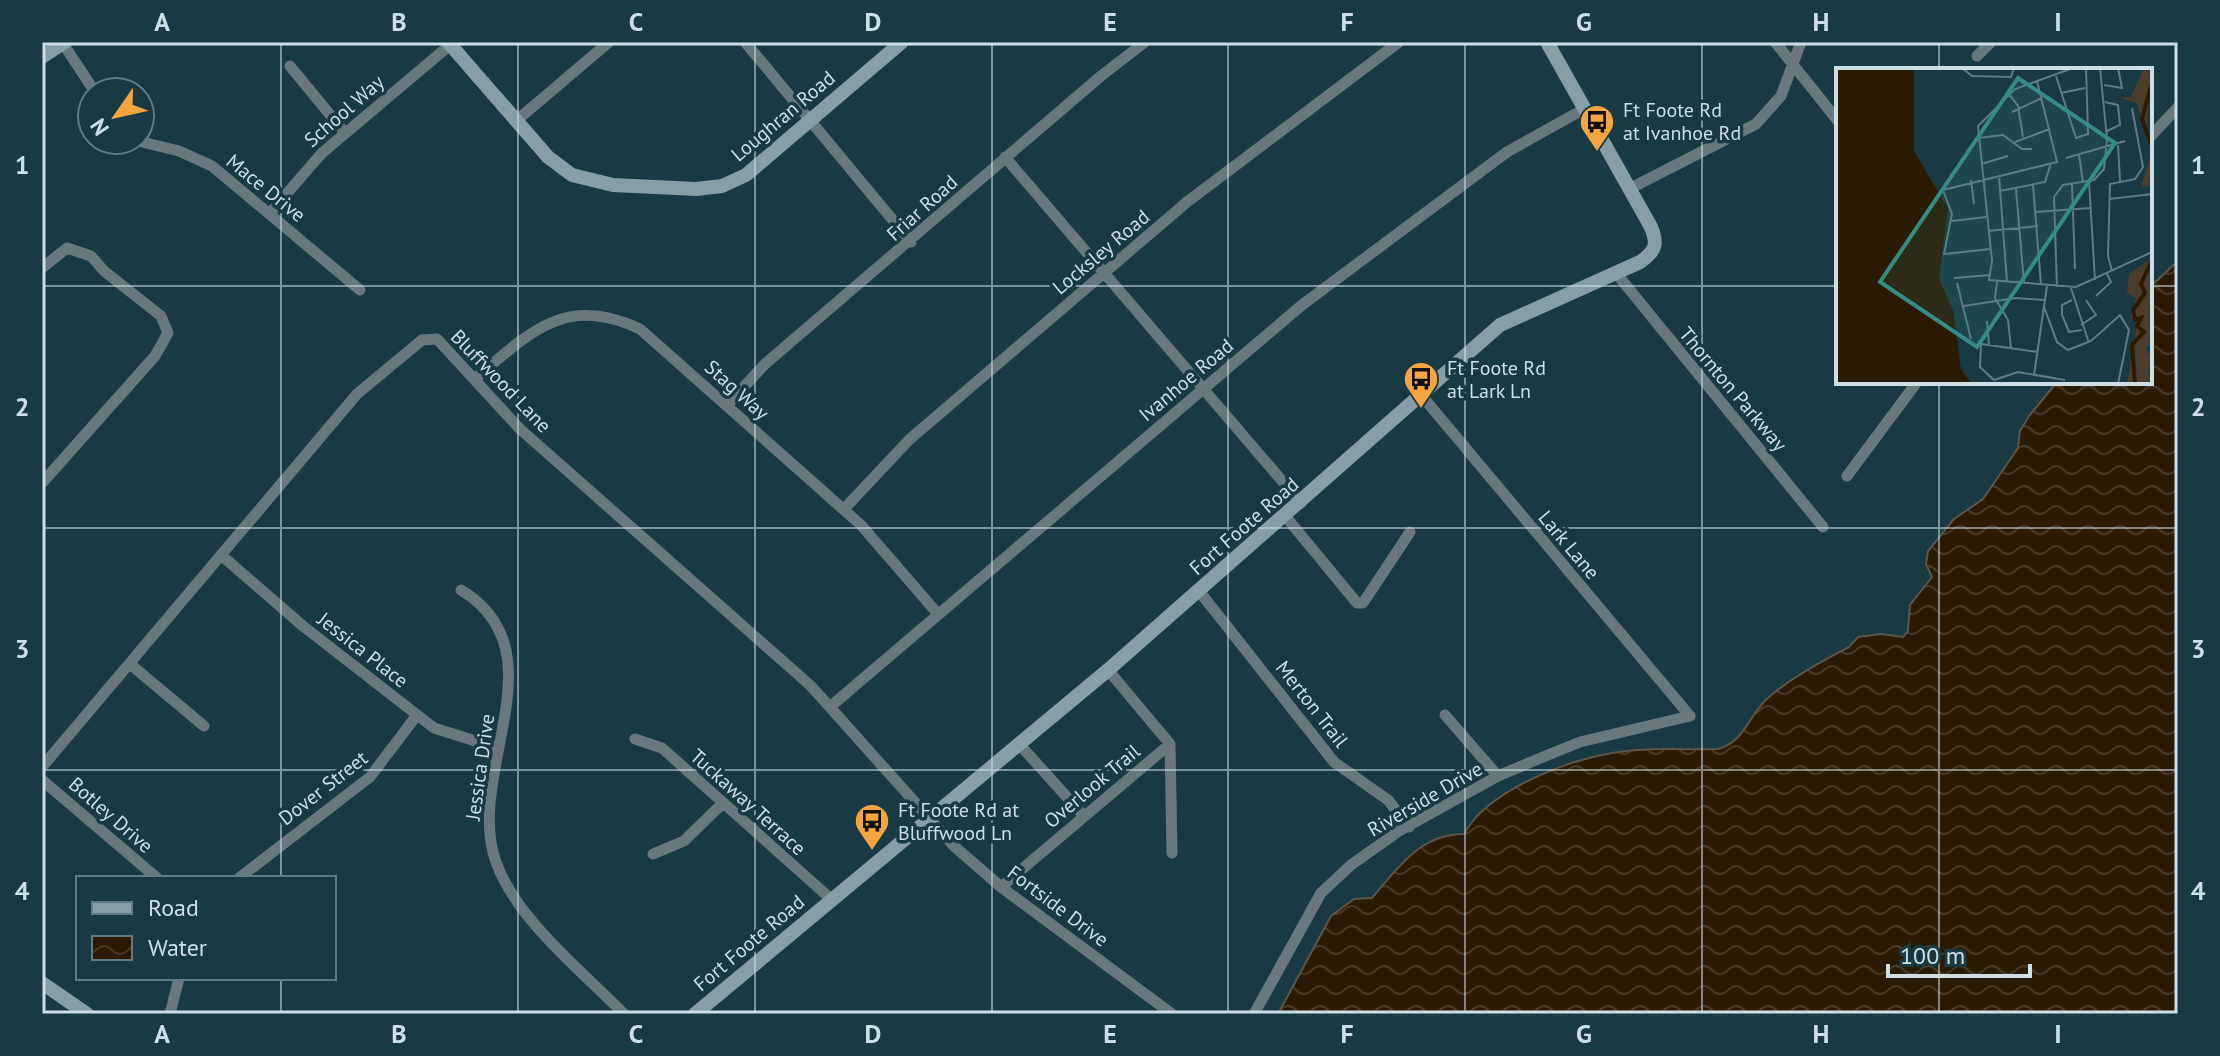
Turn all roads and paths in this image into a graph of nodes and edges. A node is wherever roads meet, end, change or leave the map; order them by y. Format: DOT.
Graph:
graph roads {
  1 [pos="63,42"];
  2 [pos="609,42"];
  3 [pos="745,42"];
  4 [pos="902,42"];
  5 [pos="1145,42"];
  6 [pos="1399,42"];
  7 [pos="1547,42"];
  8 [pos="1775,42"];
  9 [pos="1801,42"];
  10 [pos="1991,42"];
  11 [pos="449,43"];
  12 [pos="1977,56"];
  13 [pos="42,57"];
  14 [pos="1795,63"];
  15 [pos="290,66"];
  16 [pos="85,76"];
  17 [pos="2178,107"];
  18 [pos="1584,109"];
  19 [pos="1836,118"];
  20 [pos="812,119"];
  21 [pos="516,121"];
  22 [pos="345,133"];
  23 [pos="2152,135"];
  24 [pos="156,147"];
  25 [pos="1005,157"];
  26 [pos="1629,189"];
  27 [pos="270,213"];
  28 [pos="911,242"];
  29 [pos="42,268"];
  30 [pos="1104,273"];
  31 [pos="1616,273"];
  32 [pos="360,290"];
  33 [pos="476,378"];
  34 [pos="1916,384"];
  35 [pos="1204,388"];
  36 [pos="1422,396"];
  37 [pos="727,405"];
  38 [pos="1847,476"];
  39 [pos="42,483"];
  40 [pos="1301,503"];
  41 [pos="844,509"];
  42 [pos="1286,517"];
  43 [pos="1823,527"];
  44 [pos="1410,532"];
  45 [pos="221,555"];
  46 [pos="461,590"];
  47 [pos="1199,591"];
  48 [pos="938,614"];
  49 [pos="130,664"];
  50 [pos="1108,670"];
  51 [pos="831,706"];
  52 [pos="417,715"];
  53 [pos="1445,715"];
  54 [pos="1690,716"];
  55 [pos="204,726"];
  56 [pos="635,739"];
  57 [pos="1170,744"];
  58 [pos="1020,745"];
  59 [pos="498,748"];
  60 [pos="42,767"];
  61 [pos="1498,776"];
  62 [pos="42,780"];
  63 [pos="722,804"];
  64 [pos="1084,816"];
  65 [pos="928,820"];
  66 [pos="1409,827"];
  67 [pos="1172,853"];
  68 [pos="653,854"];
  69 [pos="155,876"];
  70 [pos="242,876"];
  71 [pos="1001,887"];
  72 [pos="832,900"];
  73 [pos="178,980"];
  74 [pos="42,983"];
  75 [pos="87,1014"];
  76 [pos="170,1014"];
  77 [pos="624,1014"];
  78 [pos="695,1014"];
  79 [pos="1172,1014"];
  80 [pos="1254,1014"];
  1 -- 13 [label="street"];
  1 -- 16 [label="street"];
  2 -- 21 [label="street"];
  3 -- 20 [label="street"];
  4 -- 20 [label="street, Loughran Road"];
  5 -- 25 [label="street, Friar Road"];
  6 -- 30 [label="street, Locksley Road"];
  7 -- 18 [label="street, Fort Foote Road"];
  8 -- 14 [label="street"];
  9 -- 14 [label="street"];
  10 -- 12 [label="street"];
  11 -- 21 [label="street, Loughran Road"];
  11 -- 22 [label="street, School Way"];
  14 -- 19 [label="street"];
  14 -- 26 [label="street"];
  15 -- 22 [label="street"];
  17 -- 23 [label="street"];
  18 -- 26 [label="street, Fort Foote Road"];
  18 -- 35 [label="street, Ivanhoe Road"];
  20 -- 21 [label="street, Loughran Road"];
  20 -- 28 [label="street"];
  22 -- 27 [label="street, School Way"];
  24 -- 27 [label="street, Mace Drive"];
  25 -- 28 [label="street, Friar Road"];
  25 -- 30 [label="street"];
  26 -- 31 [label="street, Fort Foote Road"];
  27 -- 32 [label="street, Mace Drive"];
  28 -- 37 [label="street, Friar Road"];
  29 -- 39 [label="street"];
  30 -- 35 [label="street"];
  30 -- 41 [label="street, Locksley Road"];
  31 -- 36 [label="street, Fort Foote Road"];
  31 -- 43 [label="street, Thornton Parkway"];
  33 -- 37 [label="street, Stag Way"];
  33 -- 45 [label="street, Bluffwood Lane"];
  33 -- 51 [label="street, Bluffwood Lane"];
  34 -- 38 [label="street"];
  35 -- 40 [label="street"];
  35 -- 48 [label="street, Ivanhoe Road"];
  36 -- 40 [label="street, Fort Foote Road"];
  36 -- 54 [label="street, Lark Lane"];
  37 -- 41 [label="street, Stag Way"];
  40 -- 42 [label="street, Fort Foote Road"];
  41 -- 48 [label="street, Stag Way"];
  42 -- 44 [label="street"];
  42 -- 47 [label="street, Fort Foote Road"];
  45 -- 49 [label="street, Bluffwood Lane"];
  45 -- 52 [label="street, Jessica Place"];
  46 -- 59 [label="street, Jessica Drive"];
  47 -- 50 [label="street, Fort Foote Road"];
  47 -- 66 [label="street, Merton Trail"];
  48 -- 51 [label="street, Ivanhoe Road"];
  49 -- 55 [label="street"];
  49 -- 60 [label="street, Bluffwood Lane"];
  50 -- 57 [label="street"];
  50 -- 58 [label="street, Fort Foote Road"];
  51 -- 65 [label="street, Bluffwood Lane"];
  52 -- 59 [label="street, Jessica Place"];
  52 -- 70 [label="street, Dover Street"];
  53 -- 61 [label="street"];
  54 -- 61 [label="street, Riverside Drive"];
  56 -- 63 [label="street, Tuckaway Terrace"];
  57 -- 64 [label="street, Overlook Trail"];
  57 -- 67 [label="street"];
  58 -- 64 [label="street"];
  58 -- 65 [label="street, Fort Foote Road"];
  59 -- 77 [label="street, Jessica Drive"];
  61 -- 66 [label="street, Riverside Drive"];
  62 -- 69 [label="street, Botley Drive"];
  63 -- 68 [label="street"];
  63 -- 72 [label="street, Tuckaway Terrace"];
  64 -- 71 [label="street, Overlook Trail"];
  65 -- 71 [label="street, Fortside Drive"];
  65 -- 72 [label="street, Fort Foote Road"];
  66 -- 80 [label="street, Riverside Drive"];
  71 -- 79 [label="street, Fortside Drive"];
  72 -- 78 [label="street, Fort Foote Road"];
  73 -- 76 [label="street"];
  74 -- 75 [label="street"];
}
